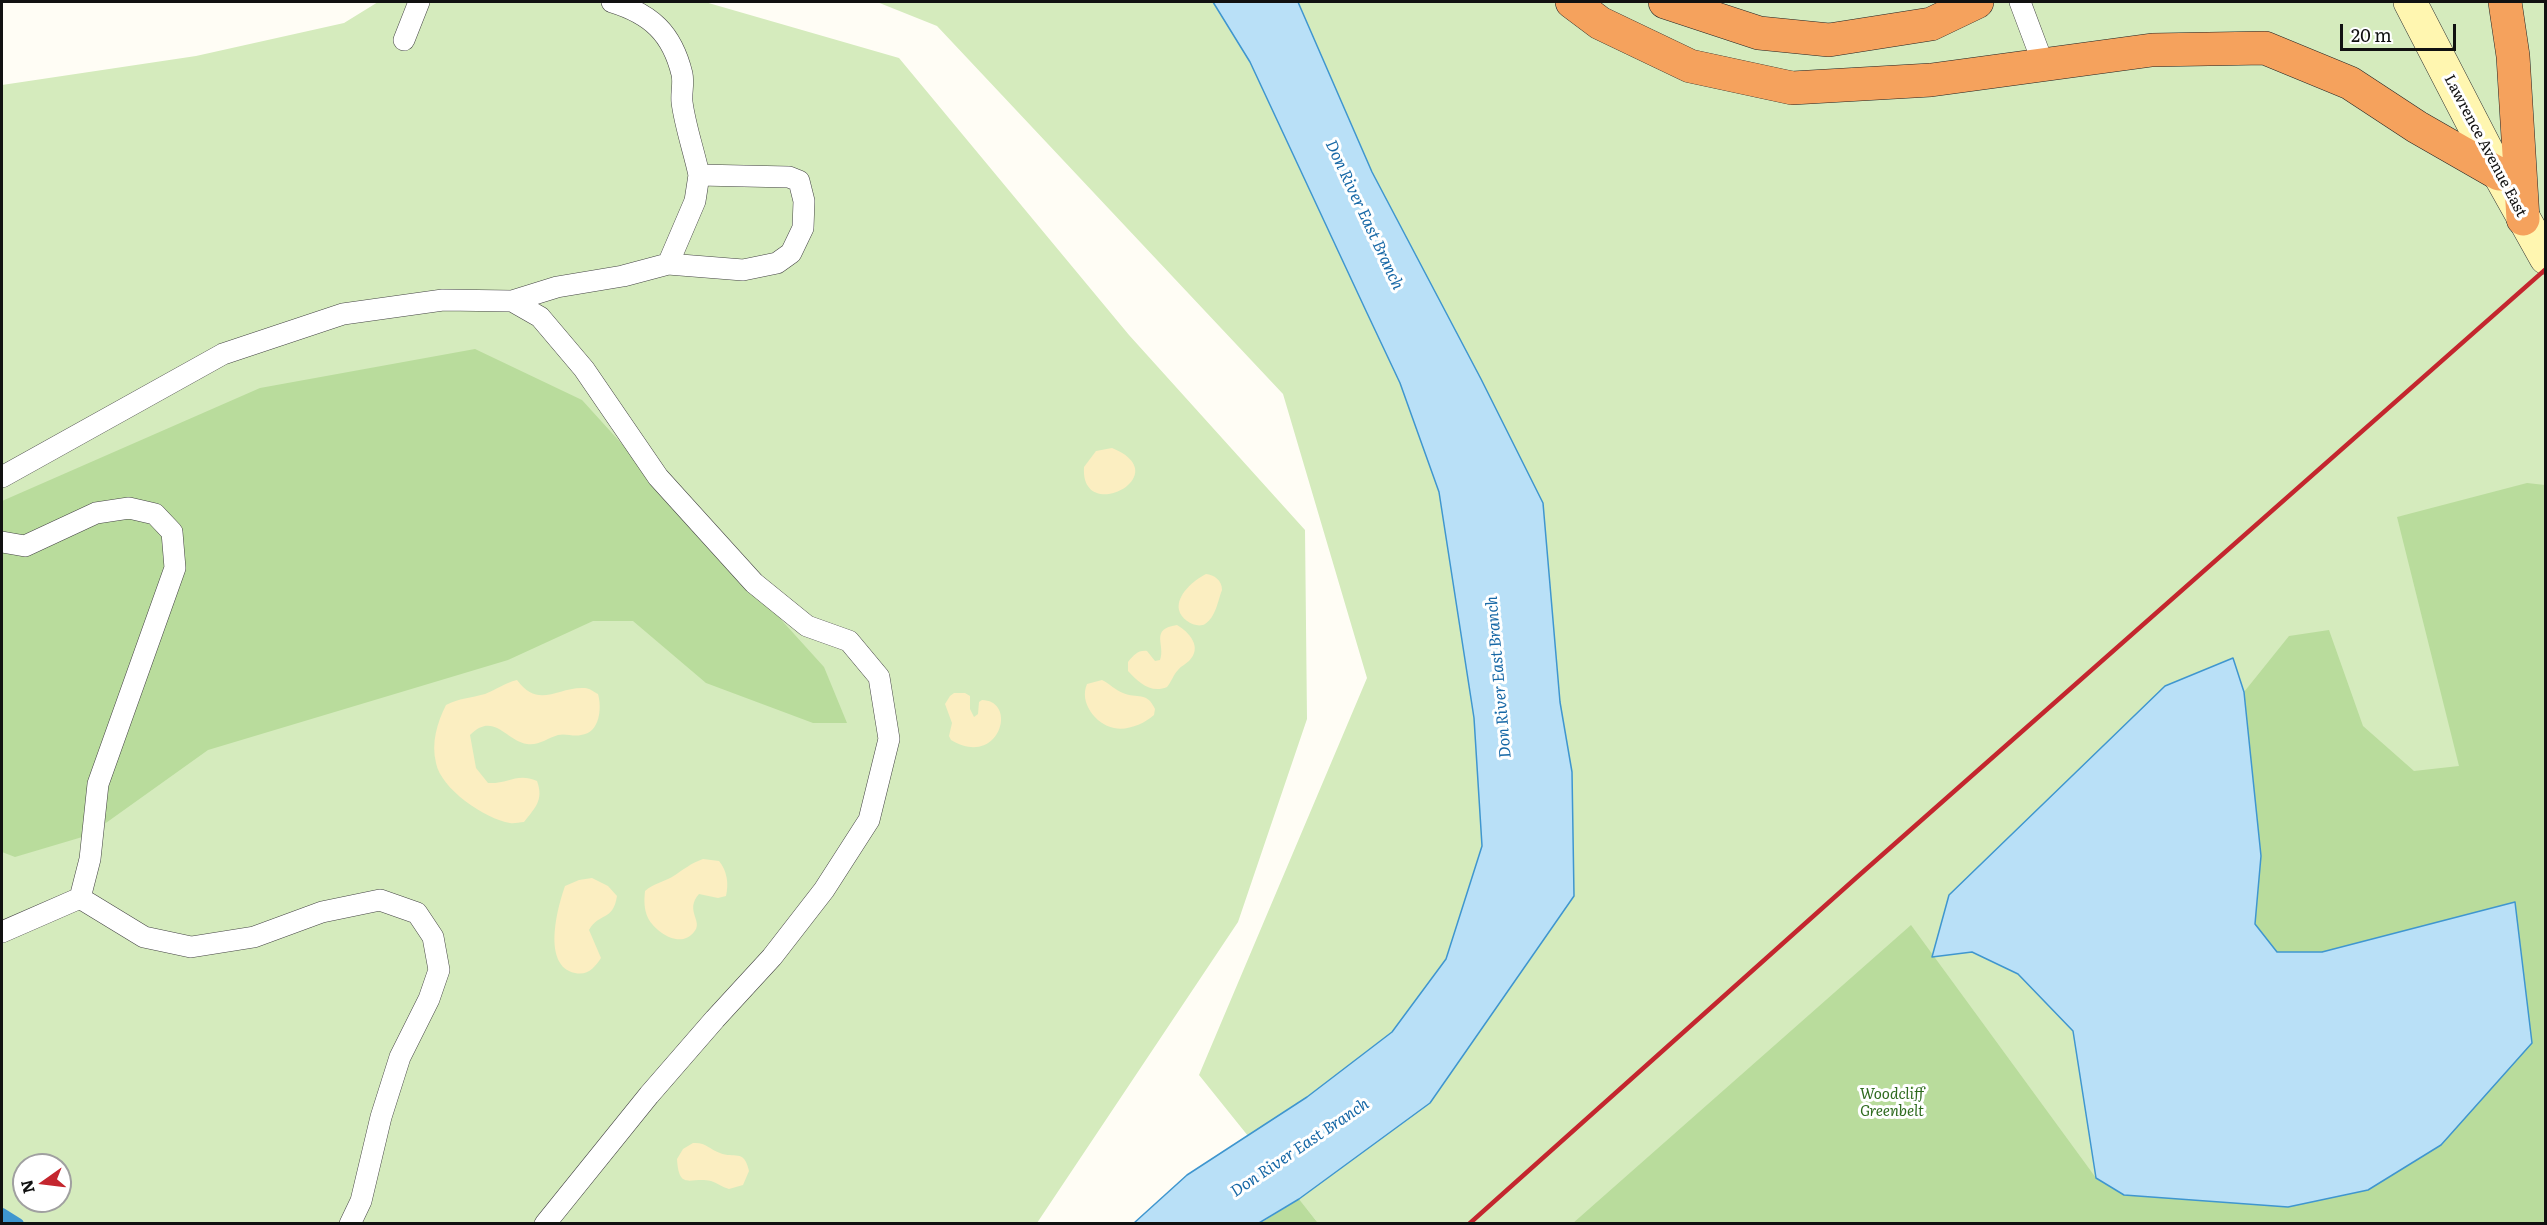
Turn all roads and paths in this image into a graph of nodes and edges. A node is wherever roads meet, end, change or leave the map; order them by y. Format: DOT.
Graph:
graph roads {
  1 [pos="419,2"];
  2 [pos="612,2"];
  3 [pos="1572,2"];
  4 [pos="1665,2"];
  5 [pos="1977,2"];
  6 [pos="2020,2"];
  7 [pos="2410,2"];
  8 [pos="2505,2"];
  9 [pos="404,40"];
  10 [pos="2044,66"];
  11 [pos="2499,174"];
  12 [pos="699,175"];
  13 [pos="2523,219"];
  14 [pos="2546,258"];
  15 [pos="668,264"];
  16 [pos="512,301"];
  17 [pos="2,477"];
  18 [pos="2,542"];
  19 [pos="80,898"];
  20 [pos="2,932"];
  21 [pos="350,1224"];
  22 [pos="545,1224"];
  1 -- 9 [label="lane"];
  2 -- 12 [label="lane"];
  3 -- 10 [label="highway"];
  4 -- 5 [label="highway"];
  6 -- 10 [label="lane"];
  7 -- 11 [label="main road, Lawrence Avenue East"];
  8 -- 13 [label="highway"];
  10 -- 11 [label="highway"];
  11 -- 13 [label="main road, Lawrence Avenue East"];
  12 -- 15 [label="lane"];
  12 -- 15 [label="lane"];
  13 -- 14 [label="main road, Lawrence Avenue East"];
  15 -- 16 [label="lane"];
  16 -- 17 [label="lane"];
  16 -- 22 [label="lane"];
  18 -- 19 [label="lane"];
  19 -- 20 [label="lane"];
  19 -- 21 [label="lane"];
}
